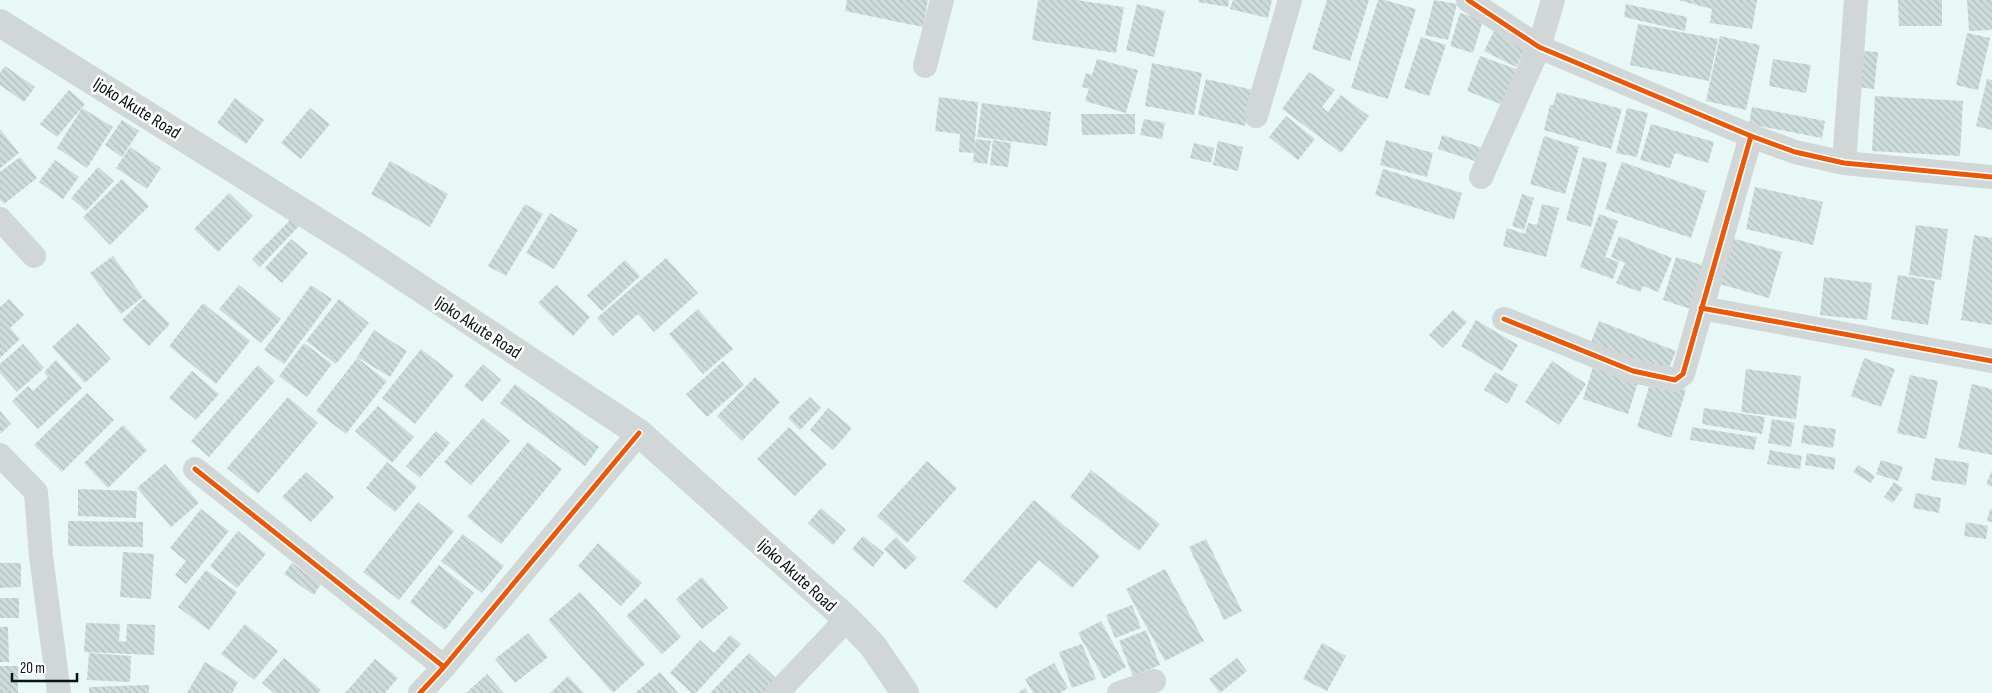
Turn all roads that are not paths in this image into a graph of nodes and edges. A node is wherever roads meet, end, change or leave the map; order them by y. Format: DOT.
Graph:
graph roads {
  1 [pos="942,0"];
  2 [pos="1290,0"];
  3 [pos="1468,0"];
  4 [pos="1553,0"];
  5 [pos="1856,0"];
  6 [pos="0,23"];
  7 [pos="1539,47"];
  8 [pos="925,66"];
  9 [pos="1256,116"];
  10 [pos="1752,136"];
  11 [pos="1844,163"];
  12 [pos="1481,177"];
  13 [pos="1992,177"];
  14 [pos="0,218"];
  15 [pos="34,256"];
  16 [pos="1701,308"];
  17 [pos="1504,319"];
  18 [pos="1992,361"];
  19 [pos="639,433"];
  20 [pos="0,455"];
  21 [pos="195,469"];
  22 [pos="847,619"];
  23 [pos="444,667"];
  24 [pos="1154,681"];
  25 [pos="58,693"];
  26 [pos="420,693"];
  27 [pos="778,693"];
  28 [pos="905,693"];
  29 [pos="1119,693"];
  1 -- 8 [label="street"];
  2 -- 9 [label="street"];
  3 -- 7 [label="street"];
  4 -- 7 [label="street"];
  5 -- 11 [label="street"];
  6 -- 19 [label="main road, Ijoko Akute Road"];
  7 -- 10 [label="street"];
  7 -- 12 [label="street"];
  10 -- 11 [label="street"];
  10 -- 16 [label="street"];
  11 -- 13 [label="street"];
  14 -- 15 [label="street"];
  16 -- 17 [label="street"];
  16 -- 18 [label="street"];
  19 -- 22 [label="main road, Ijoko Akute Road"];
  19 -- 23 [label="street"];
  20 -- 25 [label="street"];
  21 -- 23 [label="street"];
  22 -- 27 [label="street"];
  22 -- 28 [label="main road, Ijoko Akute Road"];
  23 -- 26 [label="street"];
  24 -- 29 [label="street"];
}
